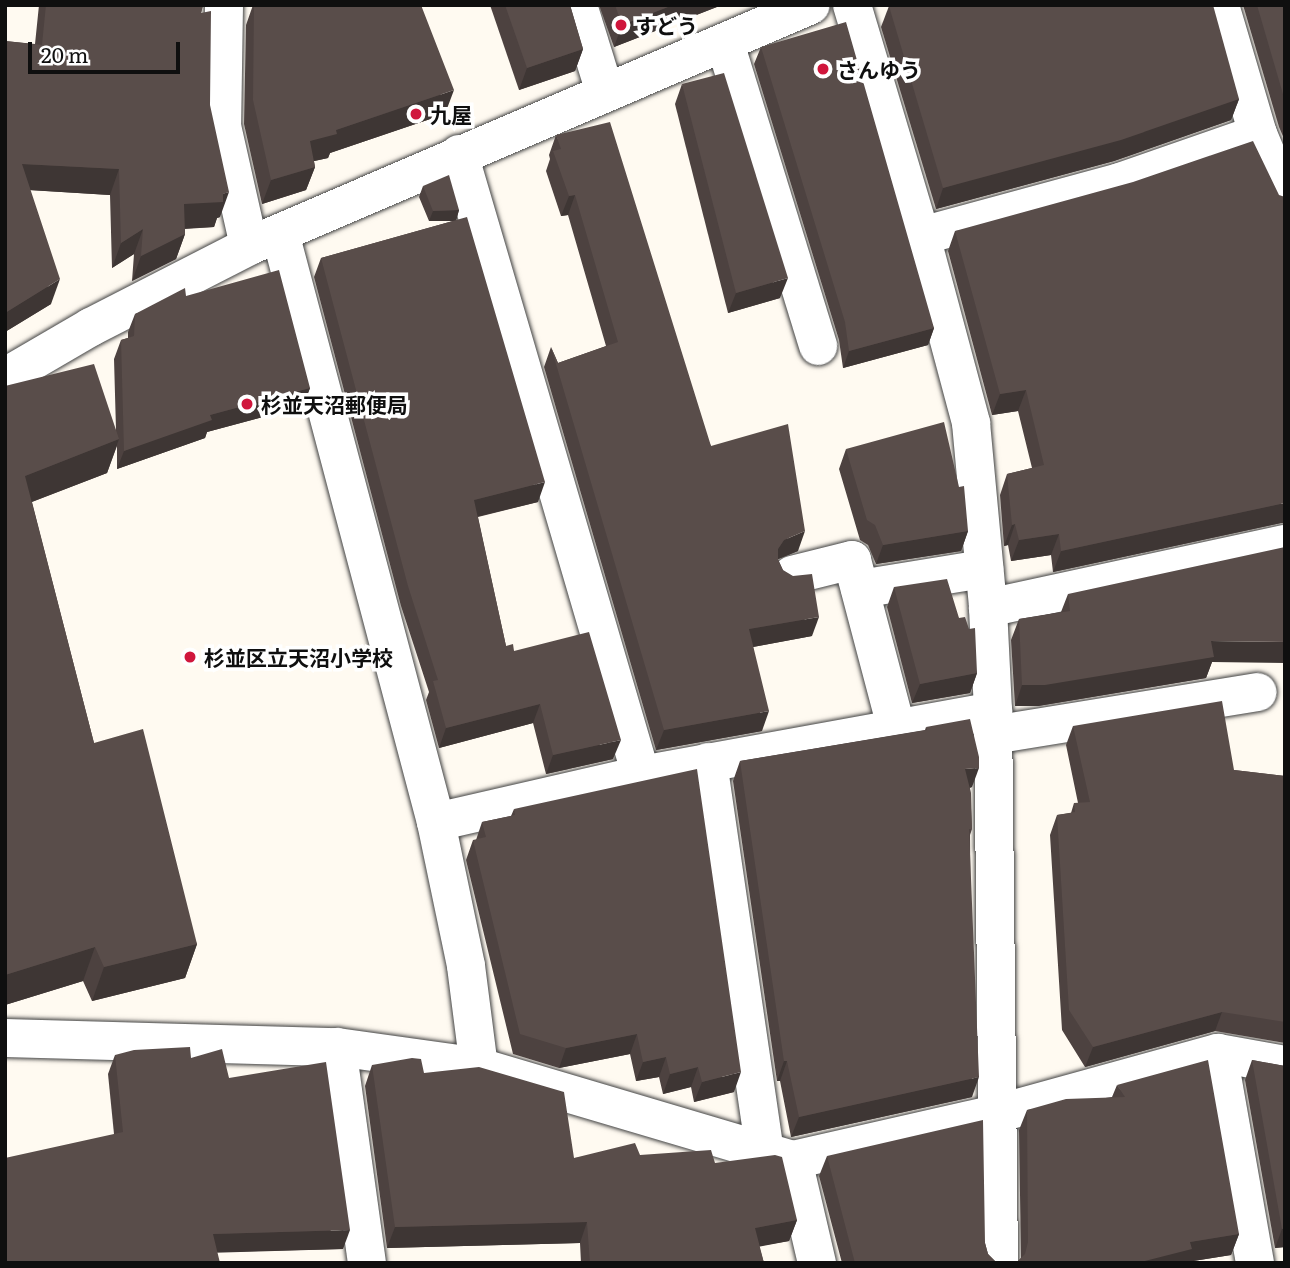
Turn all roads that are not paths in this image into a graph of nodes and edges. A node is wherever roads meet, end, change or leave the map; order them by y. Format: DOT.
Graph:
graph roads {
  1 [pos="224,5"];
  2 [pos="578,5"];
  3 [pos="811,5"];
  4 [pos="852,5"];
  5 [pos="1220,5"];
  6 [pos="725,43"];
  7 [pos="605,92"];
  8 [pos="1258,134"];
  9 [pos="459,154"];
  10 [pos="1285,199"];
  11 [pos="920,236"];
  12 [pos="265,239"];
  13 [pos="818,346"];
  14 [pos="5,377"];
  15 [pos="1285,544"];
  16 [pos="985,569"];
  17 [pos="792,575"];
  18 [pos="860,589"];
  19 [pos="988,608"];
  20 [pos="1258,692"];
  21 [pos="993,723"];
  22 [pos="897,727"];
  23 [pos="708,762"];
  24 [pos="641,775"];
  25 [pos="436,822"];
  26 [pos="5,1038"];
  27 [pos="337,1047"];
  28 [pos="1218,1053"];
  29 [pos="1285,1065"];
  30 [pos="479,1067"];
  31 [pos="996,1114"];
  32 [pos="779,1156"];
  33 [pos="366,1263"];
  34 [pos="817,1263"];
  35 [pos="999,1263"];
  36 [pos="1255,1263"];
  1 -- 12 [label="street"];
  2 -- 7 [label="street"];
  3 -- 6 [label="street"];
  4 -- 11 [label="street"];
  5 -- 8 [label="street"];
  6 -- 7 [label="street"];
  6 -- 13 [label="street"];
  7 -- 9 [label="street"];
  8 -- 10 [label="street"];
  8 -- 11 [label="street"];
  9 -- 12 [label="street"];
  9 -- 24 [label="street"];
  11 -- 16 [label="street"];
  12 -- 14 [label="street"];
  12 -- 25 [label="street"];
  15 -- 19 [label="street"];
  16 -- 18 [label="street"];
  16 -- 19 [label="street"];
  17 -- 18 [label="street"];
  18 -- 22 [label="street"];
  19 -- 21 [label="street"];
  20 -- 21 [label="street"];
  21 -- 22 [label="street"];
  21 -- 31 [label="street"];
  22 -- 23 [label="street"];
  23 -- 24 [label="street"];
  23 -- 32 [label="street"];
  24 -- 25 [label="street"];
  25 -- 30 [label="street"];
  26 -- 27 [label="street"];
  27 -- 30 [label="street"];
  27 -- 33 [label="street"];
  28 -- 29 [label="street"];
  28 -- 31 [label="street"];
  28 -- 36 [label="street"];
  30 -- 32 [label="street"];
  31 -- 32 [label="street"];
  31 -- 35 [label="street"];
  32 -- 34 [label="street"];
}
